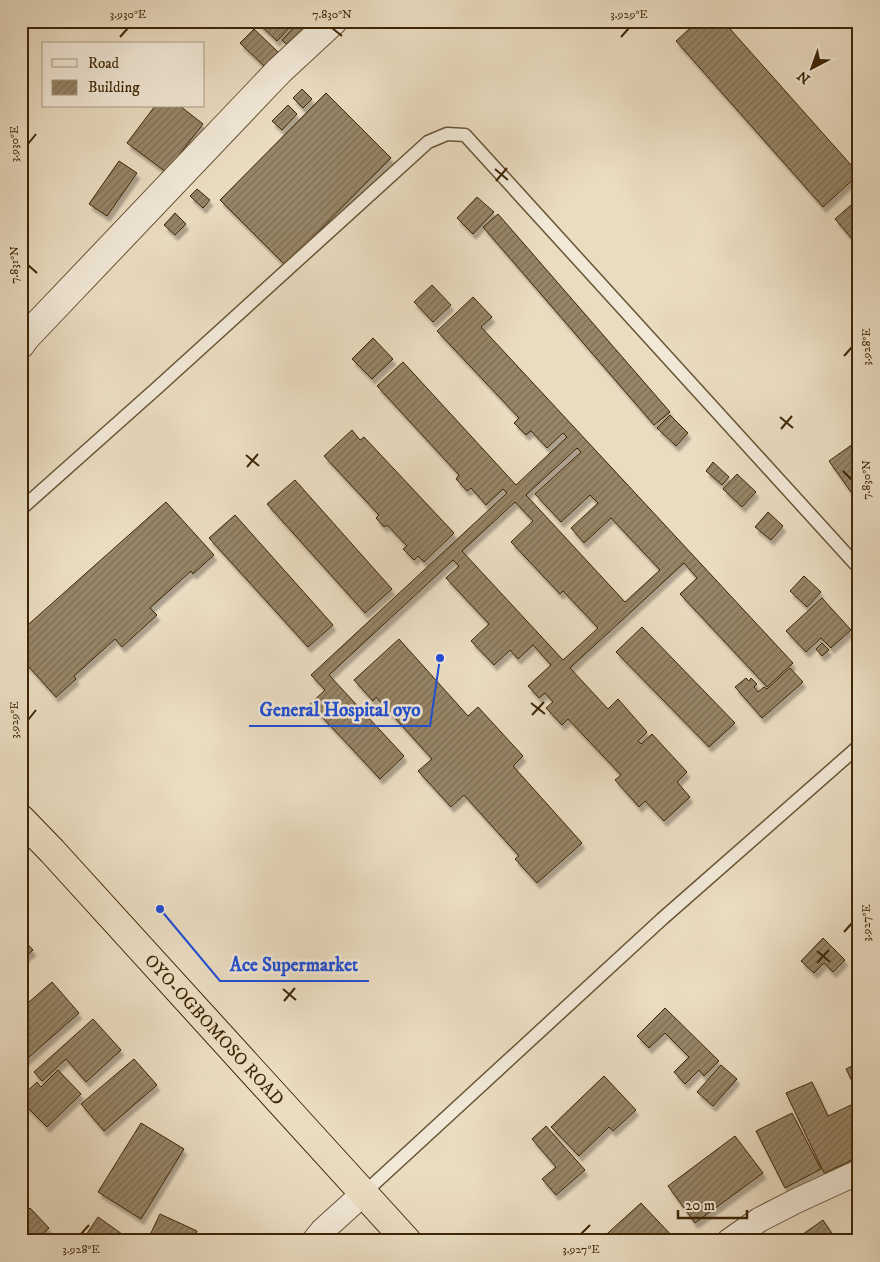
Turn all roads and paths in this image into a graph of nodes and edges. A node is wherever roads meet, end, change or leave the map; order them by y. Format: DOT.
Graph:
graph roads {
  1 [pos="333,21"];
  2 [pos="21,344"];
  3 [pos="21,508"];
  4 [pos="859,568"];
  5 [pos="859,746"];
  6 [pos="21,819"];
  7 [pos="859,1172"];
  8 [pos="364,1193"];
  9 [pos="314,1241"];
  10 [pos="407,1241"];
  11 [pos="729,1241"];
  1 -- 2 [label="street"];
  3 -- 4 [label="lane"];
  5 -- 8 [label="lane"];
  6 -- 8 [label="highway, OYO-OGBOMOSO ROAD"];
  7 -- 11 [label="street"];
  8 -- 9 [label="street"];
  8 -- 10 [label="highway, OYO-OGBOMOSO ROAD"];
}
